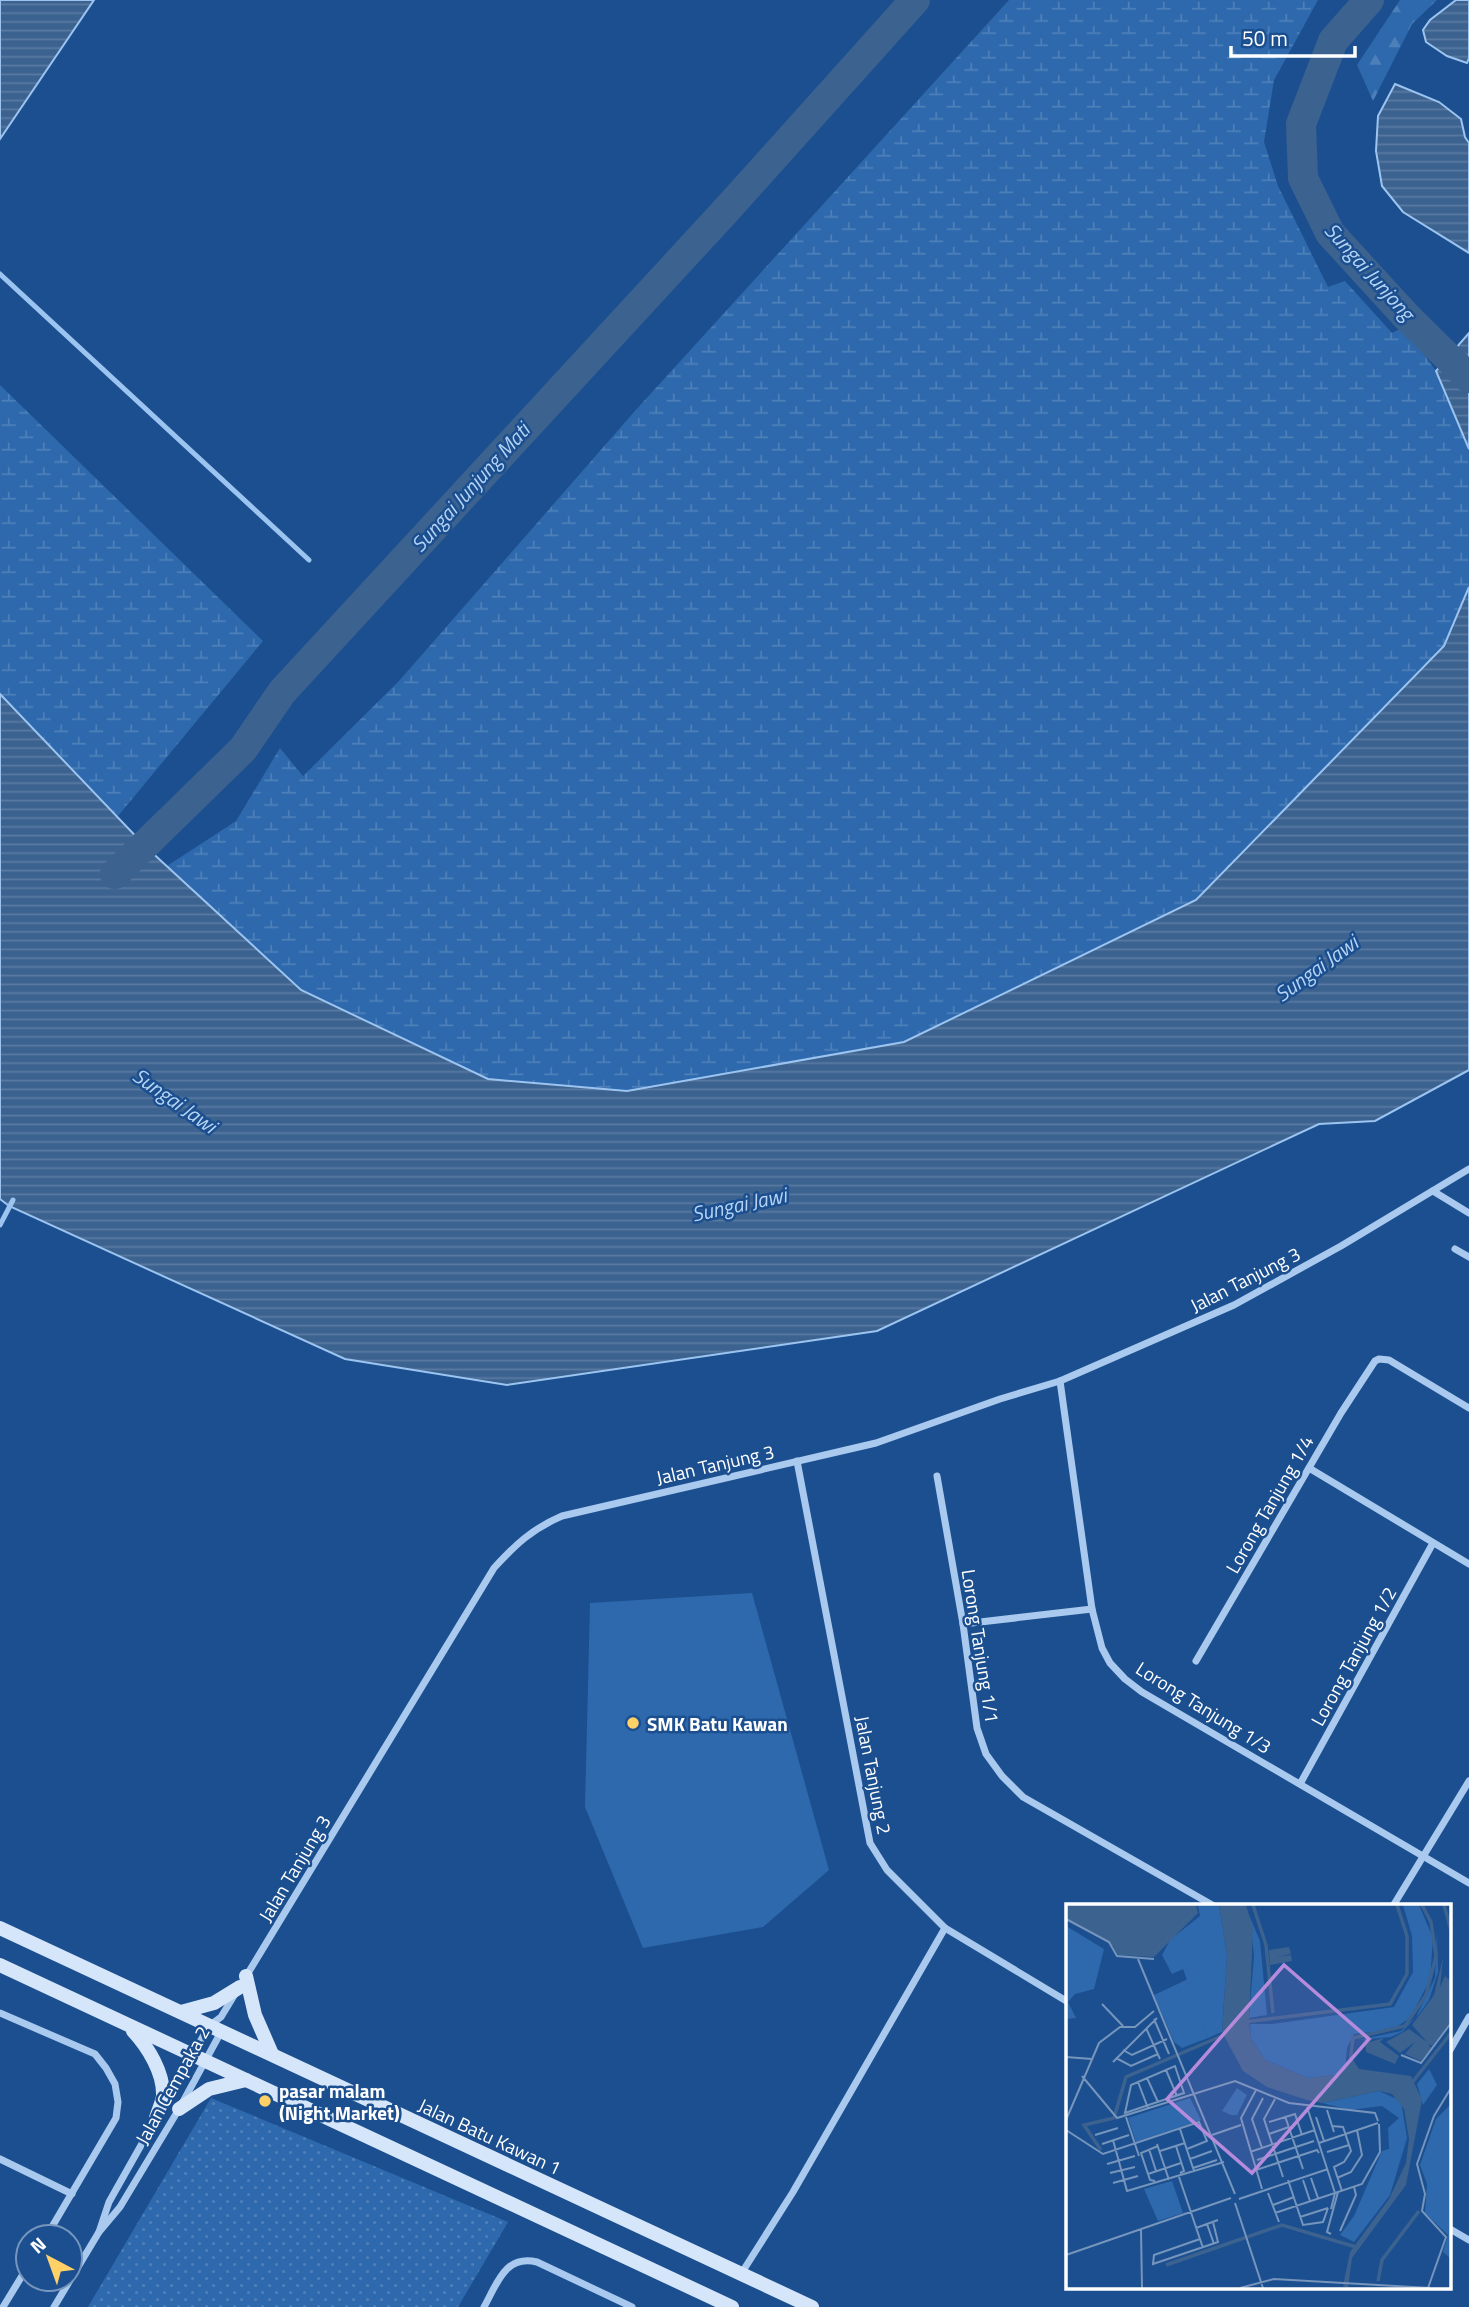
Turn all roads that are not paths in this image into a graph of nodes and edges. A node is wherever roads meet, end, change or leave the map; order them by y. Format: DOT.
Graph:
graph roads {
  1 [pos="1469,1169"];
  2 [pos="1433,1192"];
  3 [pos="1469,1213"];
  4 [pos="1455,1249"];
  5 [pos="1469,1257"];
  6 [pos="1060,1381"];
  7 [pos="1469,1408"];
  8 [pos="797,1461"];
  9 [pos="1309,1468"];
  10 [pos="937,1476"];
  11 [pos="1433,1543"];
  12 [pos="1469,1564"];
  13 [pos="1092,1609"];
  14 [pos="962,1624"];
  15 [pos="1196,1661"];
  16 [pos="1469,1781"];
  17 [pos="1300,1784"];
  18 [pos="1423,1856"];
  19 [pos="1469,1883"];
  20 [pos="1210,1904"];
  21 [pos="1394,1904"];
  22 [pos="0,1928"];
  23 [pos="945,1928"];
  24 [pos="0,1965"];
  25 [pos="243,1981"];
  26 [pos="1066,2000"];
  27 [pos="181,2012"];
  28 [pos="0,2013"];
  29 [pos="1469,2017"];
  30 [pos="127,2024"];
  31 [pos="217,2025"];
  32 [pos="1452,2047"];
  33 [pos="272,2054"];
  34 [pos="199,2059"];
  35 [pos="246,2080"];
  36 [pos="178,2109"];
  37 [pos="156,2118"];
  38 [pos="0,2159"];
  39 [pos="72,2194"];
  40 [pos="54,2223"];
  41 [pos="1452,2230"];
  42 [pos="99,2232"];
  43 [pos="1469,2240"];
  44 [pos="741,2274"];
  45 [pos="14,2289"];
  46 [pos="3,2307"];
  47 [pos="54,2307"];
  48 [pos="484,2307"];
  49 [pos="632,2307"];
  50 [pos="732,2307"];
  51 [pos="812,2307"];
  1 -- 2 [label="street, Jalan Tanjung 3"];
  2 -- 3 [label="street"];
  2 -- 6 [label="street, Jalan Tanjung 3"];
  4 -- 5 [label="street"];
  6 -- 8 [label="street, Jalan Tanjung 3"];
  6 -- 13 [label="street, Lorong Tanjung 1/3"];
  7 -- 9 [label="street, Lorong Tanjung 1/4"];
  8 -- 23 [label="street, Jalan Tanjung 2"];
  8 -- 25 [label="street, Jalan Tanjung 3"];
  9 -- 11 [label="street"];
  9 -- 15 [label="street, Lorong Tanjung 1/4"];
  10 -- 14 [label="street, Lorong Tanjung 1/1"];
  11 -- 12 [label="street"];
  11 -- 17 [label="street, Lorong Tanjung 1/2"];
  13 -- 14 [label="street"];
  13 -- 17 [label="street, Lorong Tanjung 1/3"];
  14 -- 20 [label="street, Lorong Tanjung 1/1"];
  16 -- 18 [label="street"];
  17 -- 18 [label="street, Lorong Tanjung 1/3"];
  18 -- 19 [label="street, Lorong Tanjung 1/3"];
  18 -- 21 [label="street"];
  22 -- 27 [label="street, Jalan Batu Kawan 1"];
  23 -- 26 [label="street, Jalan Tanjung 2"];
  23 -- 44 [label="street"];
  24 -- 30 [label="street"];
  25 -- 27 [label="street"];
  25 -- 31 [label="street, Jalan Tanjung 3"];
  25 -- 33 [label="street"];
  27 -- 31 [label="street, Jalan Batu Kawan 1"];
  28 -- 39 [label="street"];
  29 -- 32 [label="street"];
  30 -- 34 [label="street"];
  30 -- 37 [label="street"];
  31 -- 33 [label="street, Jalan Batu Kawan 1"];
  31 -- 34 [label="street, Jalan Cempaka 2"];
  31 -- 34 [label="street, Jalan Cempaka 2"];
  33 -- 44 [label="street, Jalan Batu Kawan 1"];
  34 -- 35 [label="street"];
  34 -- 36 [label="street, Jalan Cempaka 2"];
  34 -- 37 [label="street, Jalan Cempaka 2"];
  35 -- 36 [label="street"];
  35 -- 50 [label="street"];
  36 -- 42 [label="street, Jalan Cempaka 2"];
  37 -- 42 [label="street, Jalan Cempaka 2"];
  38 -- 39 [label="street"];
  39 -- 40 [label="street"];
  41 -- 43 [label="street"];
  42 -- 47 [label="street, Jalan Cempaka 2"];
  44 -- 51 [label="street, Jalan Batu Kawan 1"];
  45 -- 46 [label="street"];
  48 -- 49 [label="street"];
}
